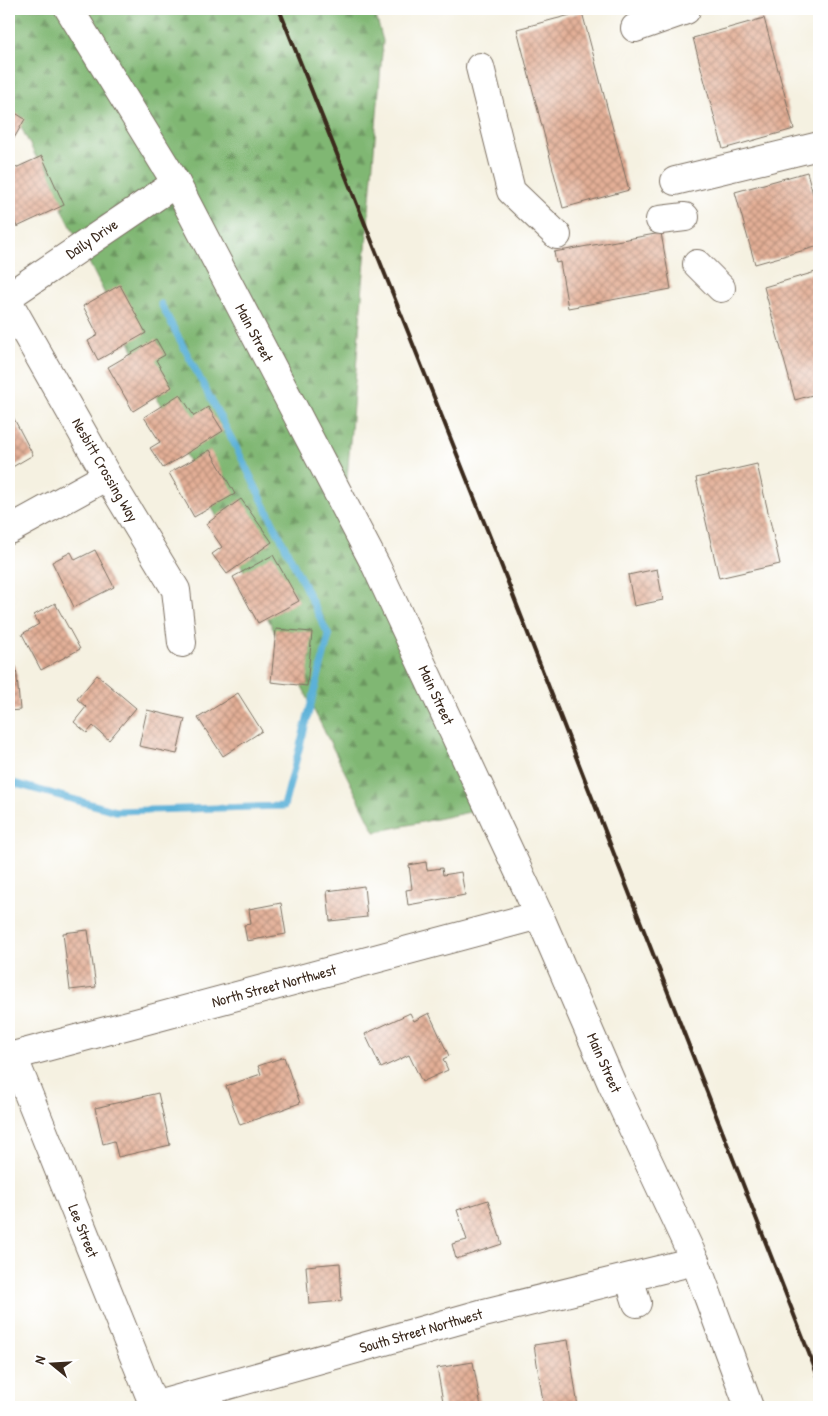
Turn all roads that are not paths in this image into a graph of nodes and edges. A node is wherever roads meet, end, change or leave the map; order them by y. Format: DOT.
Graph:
graph roads {
  1 [pos="69,9"];
  2 [pos="686,10"];
  3 [pos="636,28"];
  4 [pos="480,67"];
  5 [pos="819,146"];
  6 [pos="676,181"];
  7 [pos="176,183"];
  8 [pos="557,235"];
  9 [pos="697,264"];
  10 [pos="722,288"];
  11 [pos="9,296"];
  12 [pos="9,303"];
  13 [pos="107,476"];
  14 [pos="9,530"];
  15 [pos="182,643"];
  16 [pos="539,915"];
  17 [pos="11,1057"];
  18 [pos="695,1261"];
  19 [pos="152,1407"];
  20 [pos="749,1407"];
  1 -- 7 [label="street, Main Street"];
  2 -- 3 [label="street"];
  4 -- 8 [label="street"];
  5 -- 6 [label="street"];
  7 -- 11 [label="street, Daily Drive"];
  7 -- 16 [label="street, Main Street"];
  9 -- 10 [label="street"];
  12 -- 13 [label="street, Nesbitt Crossing Way"];
  13 -- 14 [label="street"];
  13 -- 15 [label="street, Nesbitt Crossing Way"];
  16 -- 17 [label="street, North Street Northwest"];
  16 -- 18 [label="street, Main Street"];
  17 -- 19 [label="street, Lee Street"];
  18 -- 19 [label="street, South Street Northwest"];
  18 -- 20 [label="street, Main Street"];
}
